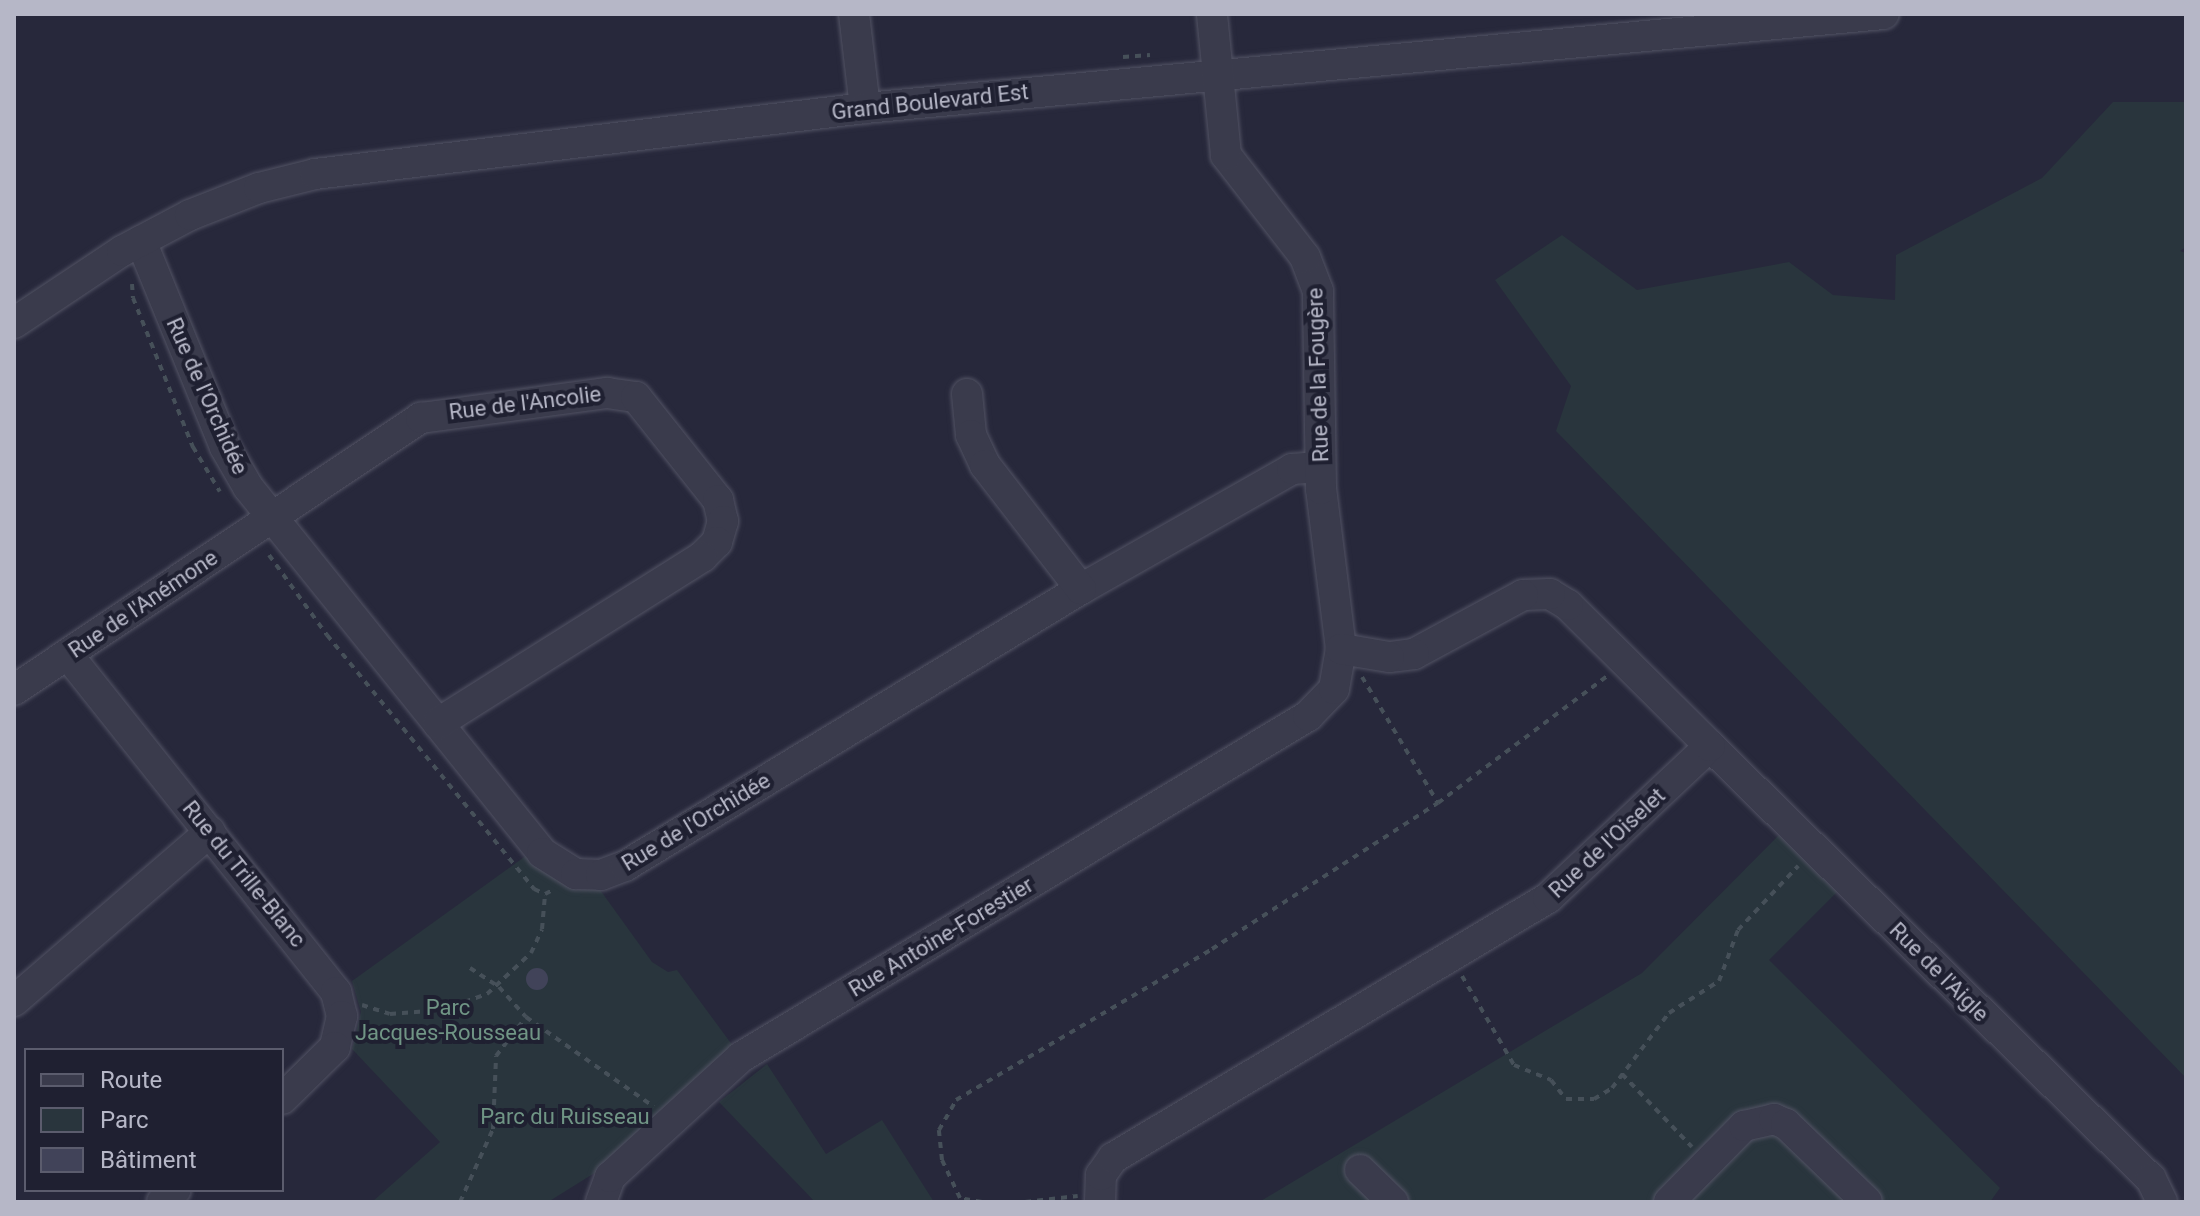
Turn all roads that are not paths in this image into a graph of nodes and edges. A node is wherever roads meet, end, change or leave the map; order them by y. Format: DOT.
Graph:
graph roads {
  1 [pos="854,14"];
  2 [pos="1212,14"];
  3 [pos="1884,14"];
  4 [pos="1218,74"];
  5 [pos="865,108"];
  6 [pos="141,241"];
  7 [pos="14,323"];
  8 [pos="967,394"];
  9 [pos="1320,467"];
  10 [pos="271,517"];
  11 [pos="1081,589"];
  12 [pos="1341,649"];
  13 [pos="68,655"];
  14 [pos="14,690"];
  15 [pos="1317,711"];
  16 [pos="438,723"];
  17 [pos="1710,746"];
  18 [pos="210,832"];
  19 [pos="14,1001"];
  20 [pos="284,1097"];
  21 [pos="1360,1170"];
  22 [pos="1099,1199"];
  23 [pos="601,1202"];
  24 [pos="1393,1202"];
  25 [pos="1669,1202"];
  26 [pos="1867,1202"];
  27 [pos="2162,1202"];
  1 -- 5 [label="street"];
  2 -- 4 [label="street, Rue de la Fougère"];
  3 -- 4 [label="street, Grand Boulevard Est"];
  4 -- 5 [label="street, Grand Boulevard Est"];
  4 -- 9 [label="street, Rue de la Fougère"];
  5 -- 6 [label="street, Grand Boulevard Est"];
  6 -- 7 [label="street, Grand Boulevard Est"];
  6 -- 10 [label="street, Rue de l'Orchidée"];
  8 -- 11 [label="street"];
  9 -- 11 [label="street, Rue de l'Orchidée"];
  9 -- 12 [label="street, Rue de la Fougère"];
  10 -- 13 [label="street, Rue de l'Anémone"];
  10 -- 16 [label="street, Rue de l'Orchidée"];
  10 -- 16 [label="street, Rue de l'Ancolie"];
  11 -- 16 [label="street, Rue de l'Orchidée"];
  12 -- 15 [label="street, Rue de la Fougère"];
  12 -- 17 [label="street"];
  13 -- 14 [label="street, Rue de l'Anémone"];
  13 -- 18 [label="street, Rue du Trille-Blanc"];
  15 -- 23 [label="street, Rue Antoine-Forestier"];
  17 -- 22 [label="street, Rue de l'Oiselet"];
  17 -- 27 [label="street, Rue de l'Aigle"];
  18 -- 19 [label="street"];
  18 -- 20 [label="street, Rue du Trille-Blanc"];
  21 -- 24 [label="street"];
  25 -- 26 [label="street"];
}
